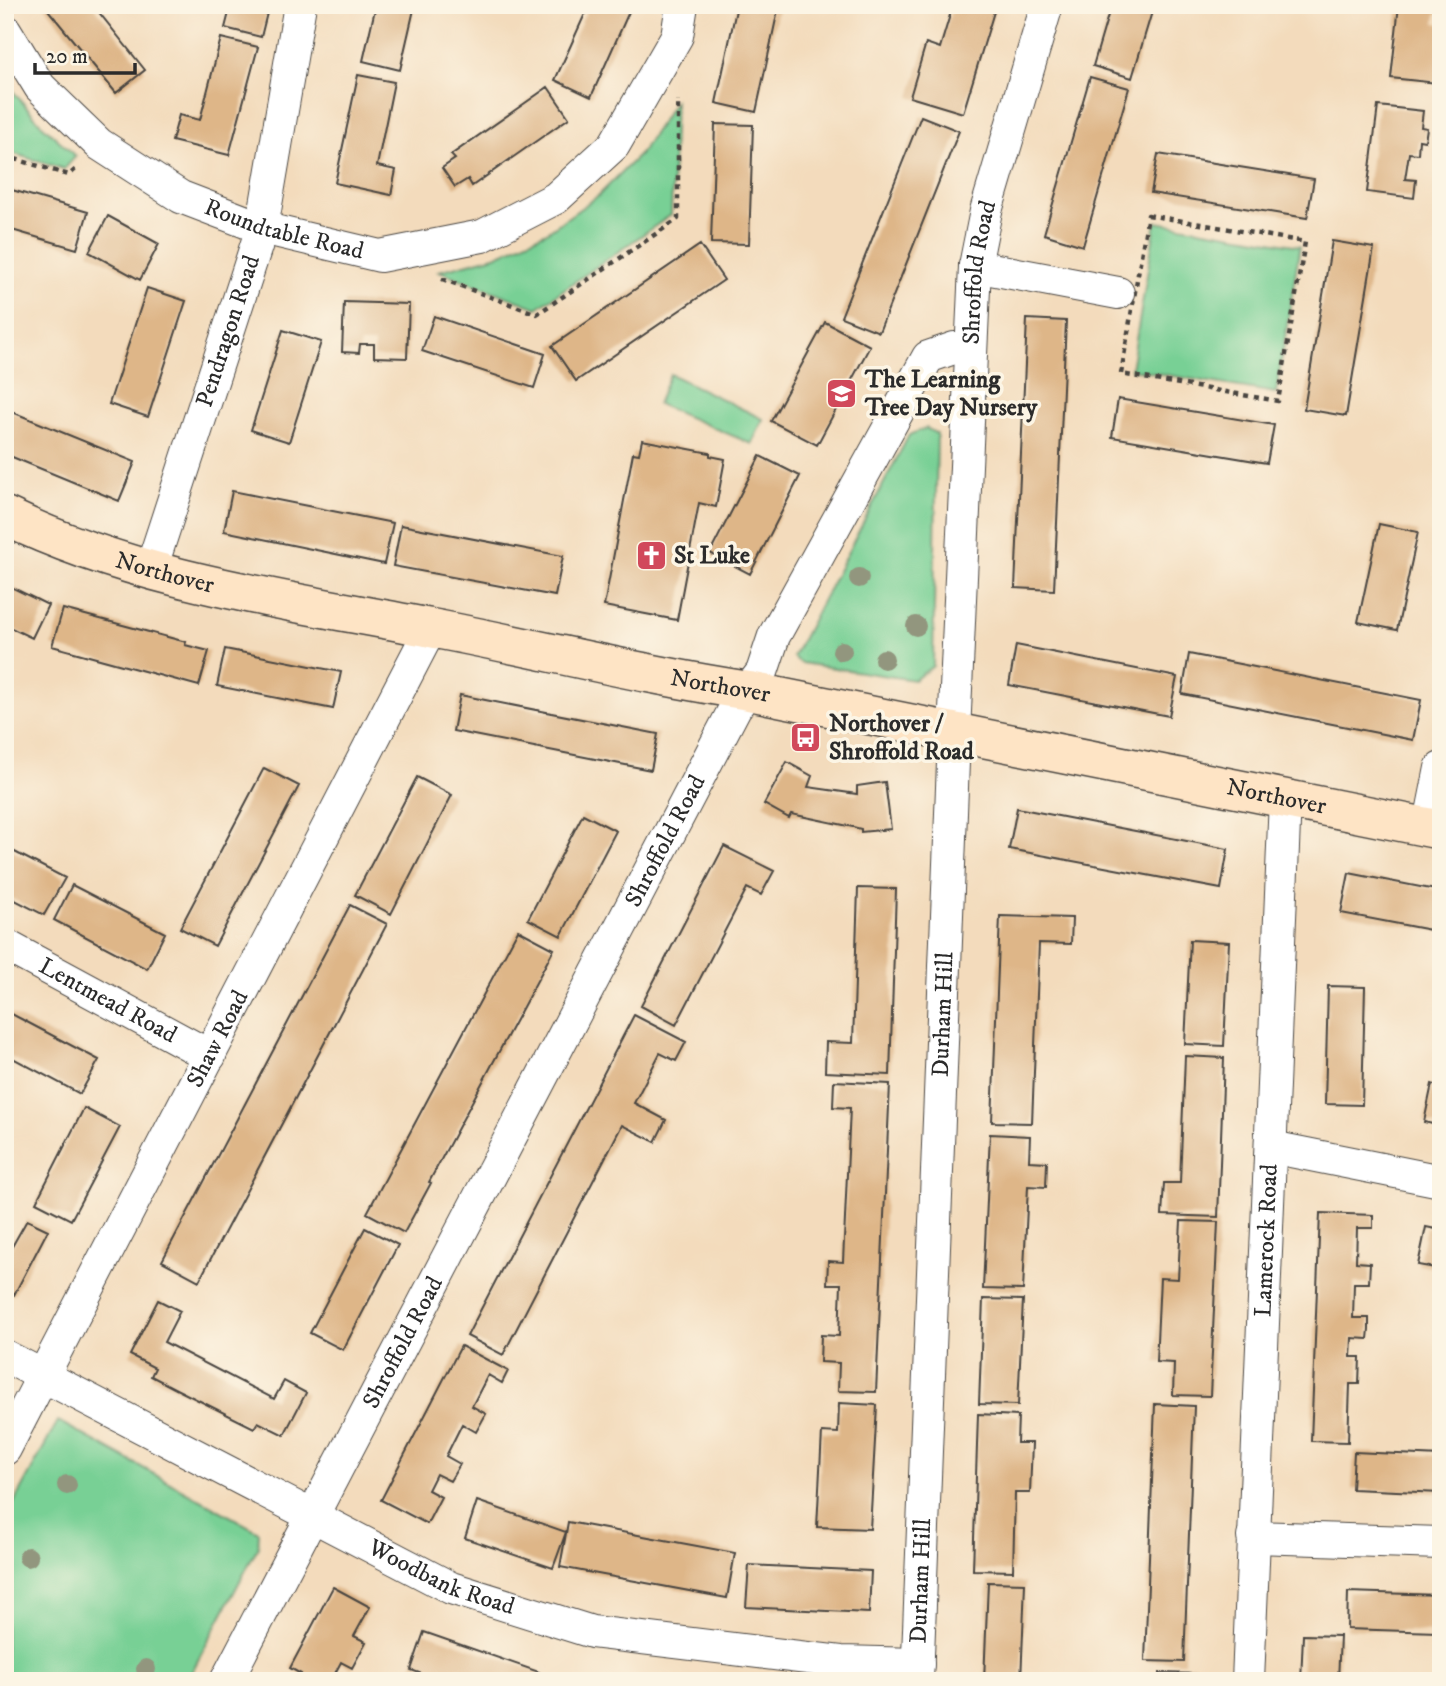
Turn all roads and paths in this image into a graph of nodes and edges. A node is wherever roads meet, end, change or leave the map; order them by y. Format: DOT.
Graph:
graph roads {
  1 [pos="300,5"];
  2 [pos="682,5"];
  3 [pos="1047,5"];
  4 [pos="5,30"];
  5 [pos="677,36"];
  6 [pos="99,144"];
  7 [pos="5,156"];
  8 [pos="262,228"];
  9 [pos="975,267"];
  10 [pos="432,275"];
  11 [pos="1118,293"];
  12 [pos="970,348"];
  13 [pos="1121,374"];
  14 [pos="5,516"];
  15 [pos="151,569"];
  16 [pos="432,628"];
  17 [pos="749,691"];
  18 [pos="954,732"];
  19 [pos="1441,768"];
  20 [pos="1285,799"];
  21 [pos="1435,829"];
  22 [pos="5,945"];
  23 [pos="210,1056"];
  24 [pos="1271,1147"];
  25 [pos="1441,1181"];
  26 [pos="5,1356"];
  27 [pos="44,1377"];
  28 [pos="5,1449"];
  29 [pos="312,1518"];
  30 [pos="1253,1537"];
  31 [pos="1441,1543"];
  32 [pos="918,1672"];
  33 [pos="226,1681"];
  34 [pos="1248,1681"];
  1 -- 8 [label="street, Pendragon Road"];
  2 -- 5 [label="street, Roundtable Road"];
  3 -- 9 [label="street, Shroffold Road"];
  4 -- 6 [label="street, Roundtable Road"];
  5 -- 8 [label="street, Roundtable Road"];
  5 -- 10 [label="path"];
  6 -- 7 [label="path"];
  6 -- 8 [label="street, Roundtable Road"];
  8 -- 15 [label="street, Pendragon Road"];
  9 -- 11 [label="street"];
  9 -- 12 [label="street, Shroffold Road"];
  12 -- 17 [label="street, Shroffold Road"];
  12 -- 18 [label="street, Durham Hill"];
  13 -- 13 [label="path"];
  14 -- 15 [label="street, Northover"];
  15 -- 16 [label="street, Northover"];
  16 -- 17 [label="street, Northover"];
  16 -- 23 [label="street, Shaw Road"];
  17 -- 18 [label="street, Northover"];
  17 -- 29 [label="street, Shroffold Road"];
  18 -- 20 [label="street, Northover"];
  18 -- 32 [label="street, Durham Hill"];
  19 -- 21 [label="street"];
  20 -- 21 [label="street, Northover"];
  20 -- 24 [label="street, Lamerock Road"];
  22 -- 23 [label="street, Lentmead Road"];
  23 -- 27 [label="street, Shaw Road"];
  24 -- 25 [label="street"];
  24 -- 30 [label="street, Lamerock Road"];
  26 -- 27 [label="street, Woodbank Road"];
  27 -- 28 [label="street, Shaw Road"];
  27 -- 29 [label="street, Woodbank Road"];
  29 -- 32 [label="street, Woodbank Road"];
  29 -- 33 [label="street, Shroffold Road"];
  30 -- 31 [label="street"];
  30 -- 34 [label="street, Lamerock Road"];
}
